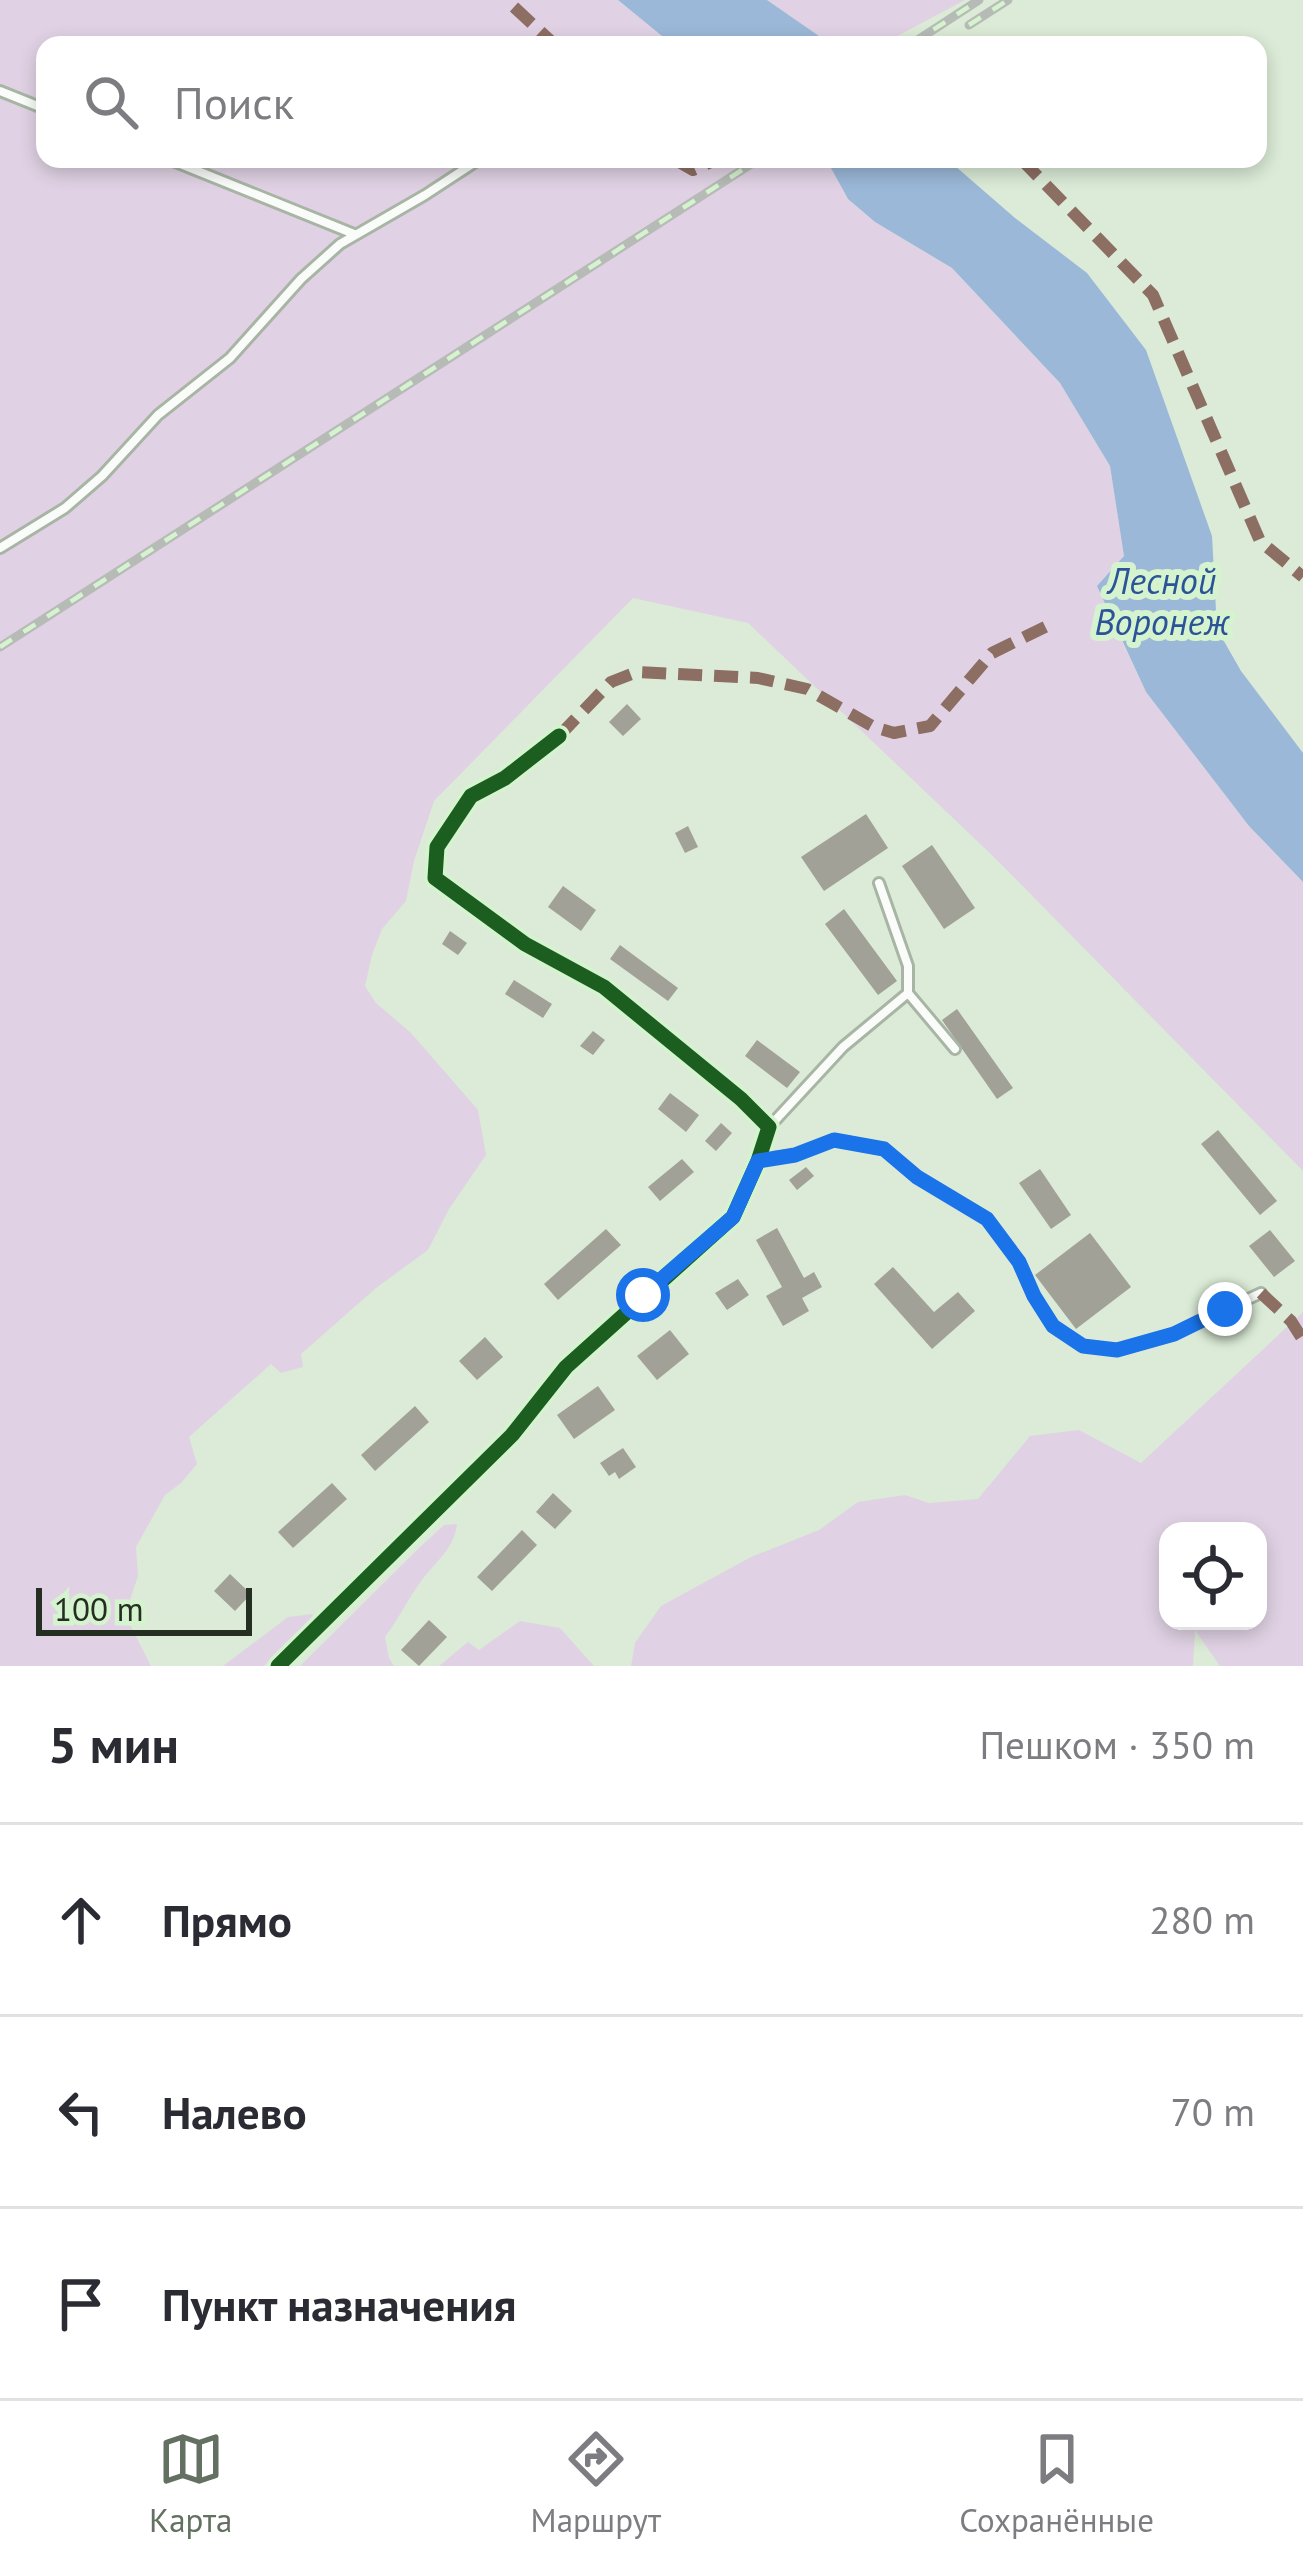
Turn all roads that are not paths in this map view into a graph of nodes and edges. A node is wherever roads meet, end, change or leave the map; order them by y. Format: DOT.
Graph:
graph roads {
  1 [pos="0,91"];
  2 [pos="36,106"];
  3 [pos="190,168"];
  4 [pos="465,168"];
  5 [pos="356,235"];
  6 [pos="0,548"];
  7 [pos="559,736"];
  8 [pos="879,884"];
  9 [pos="908,993"];
  10 [pos="955,1049"];
  11 [pos="769,1127"];
  12 [pos="758,1161"];
  13 [pos="1261,1294"];
  14 [pos="278,1666"];
  1 -- 2 [label="lane"];
  3 -- 5 [label="lane"];
  4 -- 5 [label="lane"];
  5 -- 6 [label="lane"];
  7 -- 11 [label="street"];
  8 -- 9 [label="lane"];
  9 -- 10 [label="lane"];
  9 -- 11 [label="lane"];
  11 -- 12 [label="street"];
  12 -- 13 [label="lane"];
  12 -- 14 [label="street"];
}
